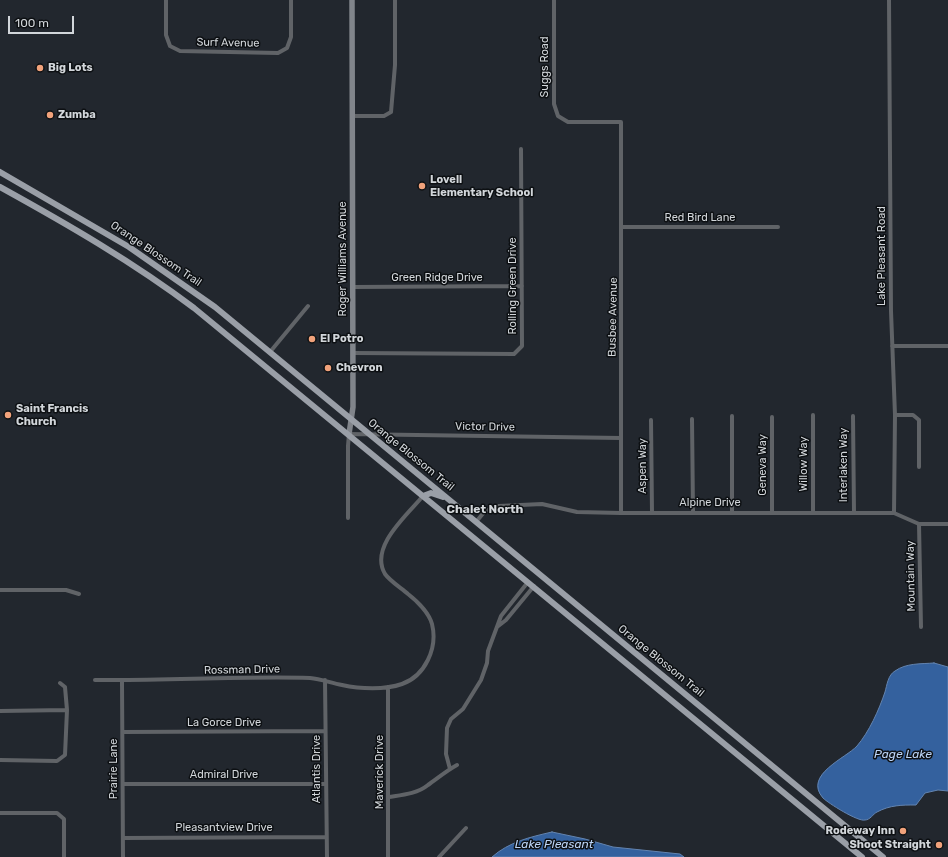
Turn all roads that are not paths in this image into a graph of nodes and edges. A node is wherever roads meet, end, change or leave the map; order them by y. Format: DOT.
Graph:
graph roads {
  1 [pos="166,0"];
  2 [pos="291,0"];
  3 [pos="352,0"];
  4 [pos="395,0"];
  5 [pos="554,0"];
  6 [pos="889,0"];
  7 [pos="352,116"];
  8 [pos="622,122"];
  9 [pos="521,149"];
  10 [pos="0,172"];
  11 [pos="9,177"];
  12 [pos="2,188"];
  13 [pos="77,216"];
  14 [pos="71,227"];
  15 [pos="622,227"];
  16 [pos="778,227"];
  17 [pos="178,280"];
  18 [pos="522,286"];
  19 [pos="353,287"];
  20 [pos="170,290"];
  21 [pos="308,306"];
  22 [pos="892,346"];
  23 [pos="948,346"];
  24 [pos="270,352"];
  25 [pos="353,353"];
  26 [pos="262,362"];
  27 [pos="813,415"];
  28 [pos="894,415"];
  29 [pos="732,416"];
  30 [pos="853,416"];
  31 [pos="772,417"];
  32 [pos="352,419"];
  33 [pos="692,419"];
  34 [pos="651,420"];
  35 [pos="350,434"];
  36 [pos="371,436"];
  37 [pos="621,438"];
  38 [pos="919,468"];
  39 [pos="423,496"];
  40 [pos="447,498"];
  41 [pos="652,512"];
  42 [pos="693,512"];
  43 [pos="732,512"];
  44 [pos="894,512"];
  45 [pos="621,513"];
  46 [pos="772,513"];
  47 [pos="813,513"];
  48 [pos="854,513"];
  49 [pos="348,518"];
  50 [pos="476,522"];
  51 [pos="919,524"];
  52 [pos="948,524"];
  53 [pos="528,582"];
  54 [pos="534,586"];
  55 [pos="0,590"];
  56 [pos="79,594"];
  57 [pos="921,627"];
  58 [pos="495,629"];
  59 [pos="628,647"];
  60 [pos="620,657"];
  61 [pos="95,680"];
  62 [pos="122,680"];
  63 [pos="326,680"];
  64 [pos="60,683"];
  65 [pos="388,687"];
  66 [pos="67,710"];
  67 [pos="0,711"];
  68 [pos="326,731"];
  69 [pos="123,732"];
  70 [pos="0,760"];
  71 [pos="457,766"];
  72 [pos="450,769"];
  73 [pos="123,784"];
  74 [pos="326,784"];
  75 [pos="389,797"];
  76 [pos="0,813"];
  77 [pos="466,828"];
  78 [pos="326,837"];
  79 [pos="123,838"];
  80 [pos="64,857"];
  81 [pos="123,857"];
  82 [pos="326,857"];
  83 [pos="388,857"];
  84 [pos="439,857"];
  85 [pos="862,857"];
  86 [pos="883,857"];
  1 -- 2 [label="street, Surf Avenue"];
  3 -- 7 [label="street, Roger Williams Avenue"];
  4 -- 7 [label="street"];
  5 -- 8 [label="street, Suggs Road"];
  6 -- 22 [label="street, Lake Pleasant Road"];
  7 -- 19 [label="street, Roger Williams Avenue"];
  8 -- 15 [label="street, Busbee Avenue"];
  9 -- 18 [label="street, Rolling Green Drive"];
  10 -- 11 [label="main road, Orange Blossom Trail"];
  11 -- 12 [label="main road"];
  11 -- 13 [label="main road, Orange Blossom Trail"];
  12 -- 14 [label="main road, Orange Blossom Trail"];
  13 -- 14 [label="main road"];
  13 -- 17 [label="main road, Orange Blossom Trail"];
  14 -- 20 [label="main road, Orange Blossom Trail"];
  15 -- 16 [label="street, Red Bird Lane"];
  15 -- 37 [label="street, Busbee Avenue"];
  17 -- 20 [label="main road"];
  17 -- 24 [label="main road, Orange Blossom Trail"];
  18 -- 19 [label="street, Green Ridge Drive"];
  18 -- 25 [label="street, Rolling Green Drive"];
  19 -- 25 [label="street, Roger Williams Avenue"];
  20 -- 26 [label="main road, Orange Blossom Trail"];
  21 -- 24 [label="street"];
  22 -- 23 [label="street"];
  22 -- 28 [label="street, Lake Pleasant Road"];
  24 -- 26 [label="main road"];
  24 -- 32 [label="main road, Orange Blossom Trail"];
  25 -- 32 [label="street, Roger Williams Avenue"];
  26 -- 35 [label="main road, Orange Blossom Trail"];
  27 -- 47 [label="street, Willow Way"];
  28 -- 38 [label="street"];
  28 -- 44 [label="street, Lake Pleasant Road"];
  29 -- 43 [label="street"];
  30 -- 48 [label="street, Interlaken Way"];
  31 -- 46 [label="street, Geneva Way"];
  32 -- 35 [label="street, Roger Williams Avenue"];
  32 -- 36 [label="main road, Orange Blossom Trail"];
  33 -- 42 [label="street"];
  34 -- 41 [label="street, Aspen Way"];
  35 -- 36 [label="street, Victor Drive"];
  35 -- 39 [label="main road, Orange Blossom Trail"];
  35 -- 49 [label="street, Roger Williams Avenue"];
  36 -- 37 [label="street, Victor Drive"];
  36 -- 40 [label="main road, Orange Blossom Trail"];
  37 -- 45 [label="street, Busbee Avenue"];
  39 -- 40 [label="main road"];
  39 -- 53 [label="main road, Orange Blossom Trail"];
  39 -- 65 [label="street, Rossman Drive"];
  40 -- 50 [label="main road, Orange Blossom Trail"];
  41 -- 42 [label="street, Alpine Drive"];
  41 -- 45 [label="street, Alpine Drive"];
  42 -- 43 [label="street, Alpine Drive"];
  43 -- 46 [label="street, Alpine Drive"];
  44 -- 48 [label="street, Alpine Drive"];
  44 -- 51 [label="street, Alpine Drive"];
  45 -- 50 [label="street, Alpine Drive"];
  46 -- 47 [label="street, Alpine Drive"];
  47 -- 48 [label="street, Alpine Drive"];
  50 -- 59 [label="main road, Orange Blossom Trail"];
  51 -- 52 [label="street, Alpine Drive"];
  51 -- 57 [label="street, Mountain Way"];
  53 -- 54 [label="main road, Orange Blossom Trail"];
  53 -- 58 [label="street"];
  54 -- 58 [label="street"];
  54 -- 60 [label="main road, Orange Blossom Trail"];
  55 -- 56 [label="street"];
  58 -- 72 [label="street"];
  59 -- 60 [label="main road"];
  59 -- 86 [label="main road, Orange Blossom Trail"];
  60 -- 85 [label="main road, Orange Blossom Trail"];
  61 -- 62 [label="street, Rossman Drive"];
  62 -- 63 [label="street, Rossman Drive"];
  62 -- 69 [label="street, Prairie Lane"];
  63 -- 65 [label="street, Rossman Drive"];
  63 -- 68 [label="street, Atlantis Drive"];
  64 -- 66 [label="street"];
  65 -- 75 [label="street, Maverick Drive"];
  66 -- 67 [label="street"];
  66 -- 70 [label="street"];
  68 -- 69 [label="street, La Gorce Drive"];
  68 -- 74 [label="street, Atlantis Drive"];
  69 -- 73 [label="street, Prairie Lane"];
  71 -- 72 [label="street"];
  72 -- 75 [label="street"];
  73 -- 74 [label="street, Admiral Drive"];
  73 -- 79 [label="street, Prairie Lane"];
  74 -- 78 [label="street, Atlantis Drive"];
  75 -- 83 [label="street, Maverick Drive"];
  76 -- 80 [label="street"];
  77 -- 84 [label="street"];
  78 -- 79 [label="street, Pleasantview Drive"];
  78 -- 82 [label="street, Atlantis Drive"];
  79 -- 81 [label="street, Prairie Lane"];
}
